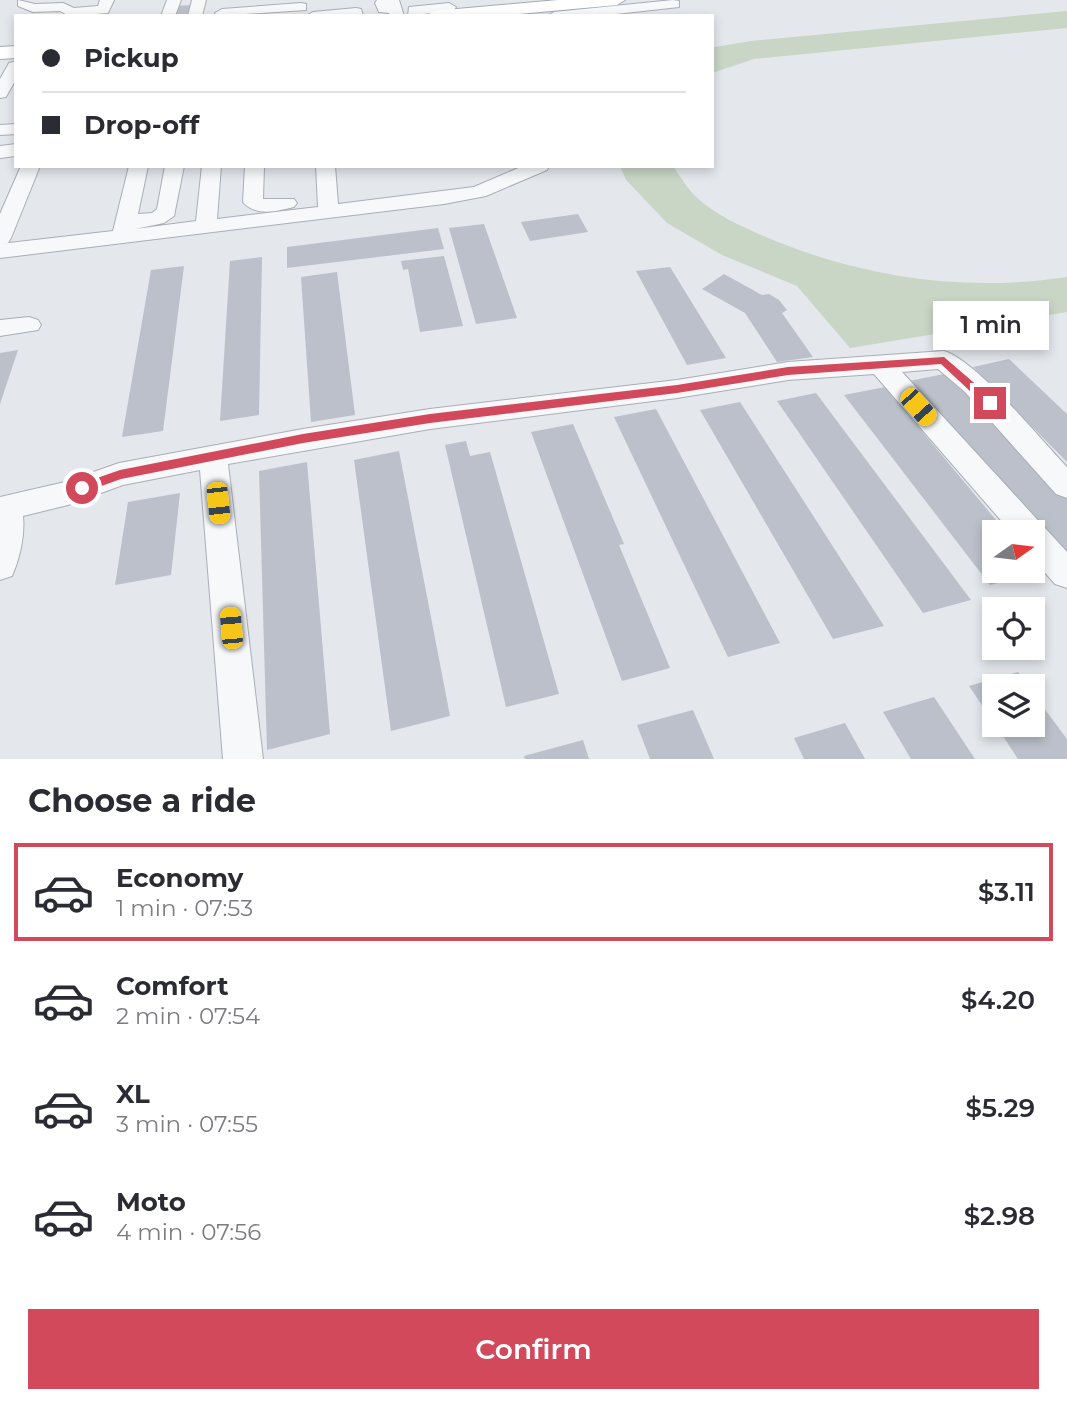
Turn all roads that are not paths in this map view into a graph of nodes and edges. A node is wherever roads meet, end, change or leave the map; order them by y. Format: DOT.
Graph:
graph roads {
  1 [pos="107,0"];
  2 [pos="372,0"];
  3 [pos="605,0"];
  4 [pos="617,0"];
  5 [pos="409,2"];
  6 [pos="20,3"];
  7 [pos="674,4"];
  8 [pos="543,6"];
  9 [pos="300,7"];
  10 [pos="440,9"];
  11 [pos="222,10"];
  12 [pos="356,14"];
  13 [pos="415,14"];
  14 [pos="14,68"];
  15 [pos="0,93"];
  16 [pos="30,168"];
  17 [pos="139,168"];
  18 [pos="175,168"];
  19 [pos="212,168"];
  20 [pos="254,168"];
  21 [pos="325,168"];
  22 [pos="535,168"];
  23 [pos="328,205"];
  24 [pos="206,226"];
  25 [pos="124,229"];
  26 [pos="0,240"];
  27 [pos="29,325"];
  28 [pos="0,328"];
  29 [pos="881,365"];
  30 [pos="213,455"];
  31 [pos="1067,486"];
  32 [pos="4,509"];
  33 [pos="1019,520"];
  34 [pos="1045,549"];
  35 [pos="0,566"];
  36 [pos="1067,574"];
  37 [pos="243,759"];
  1 -- 6 [label="street"];
  2 -- 12 [label="street"];
  3 -- 4 [label="main road"];
  3 -- 8 [label="main road"];
  5 -- 10 [label="street"];
  7 -- 8 [label="street"];
  8 -- 10 [label="main road"];
  9 -- 11 [label="street"];
  9 -- 12 [label="street"];
  10 -- 13 [label="street"];
  14 -- 15 [label="street"];
  16 -- 26 [label="street"];
  17 -- 25 [label="street"];
  18 -- 25 [label="street"];
  19 -- 24 [label="street"];
  20 -- 23 [label="street"];
  21 -- 23 [label="lane"];
  22 -- 23 [label="street"];
  23 -- 24 [label="street"];
  24 -- 25 [label="street"];
  25 -- 26 [label="street"];
  27 -- 28 [label="street"];
  29 -- 30 [label="street"];
  29 -- 31 [label="street"];
  29 -- 33 [label="lane"];
  30 -- 32 [label="street"];
  30 -- 37 [label="street"];
  32 -- 35 [label="street"];
  34 -- 36 [label="street"];
}
